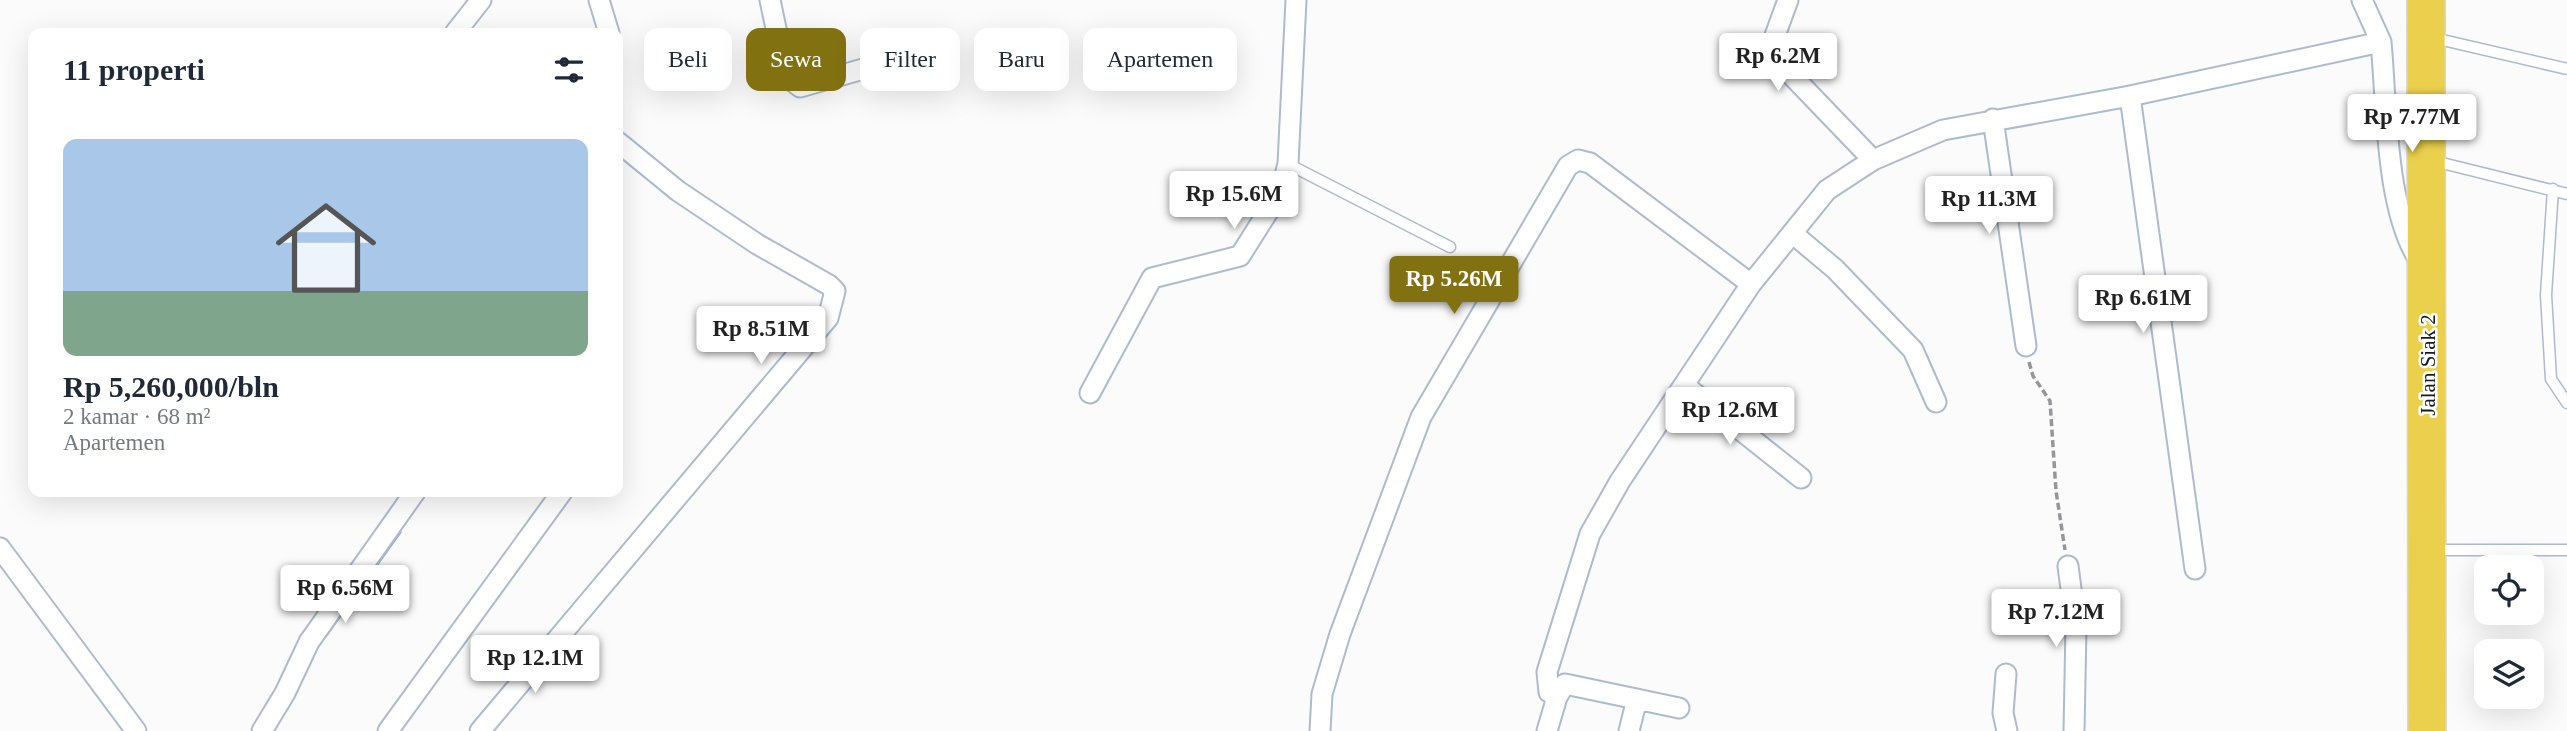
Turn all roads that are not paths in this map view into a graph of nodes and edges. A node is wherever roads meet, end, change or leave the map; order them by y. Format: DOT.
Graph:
graph roads {
  1 [pos="481,0"];
  2 [pos="599,0"];
  3 [pos="770,0"];
  4 [pos="1296,0"];
  5 [pos="1788,0"];
  6 [pos="2362,0"];
  7 [pos="2426,0"];
  8 [pos="459,28"];
  9 [pos="607,28"];
  10 [pos="2427,36"];
  11 [pos="2381,42"];
  12 [pos="2567,69"];
  13 [pos="860,70"];
  14 [pos="2130,96"];
  15 [pos="1993,119"];
  16 [pos="623,146"];
  17 [pos="2427,159"];
  18 [pos="1872,160"];
  19 [pos="1288,164"];
  20 [pos="2553,189"];
  21 [pos="2567,194"];
  22 [pos="1792,233"];
  23 [pos="1450,247"];
  24 [pos="2427,272"];
  25 [pos="1751,284"];
  26 [pos="2026,346"];
  27 [pos="1684,385"];
  28 [pos="1090,393"];
  29 [pos="1936,402"];
  30 [pos="2567,403"];
  31 [pos="1801,478"];
  32 [pos="411,497"];
  33 [pos="558,497"];
  34 [pos="0,548"];
  35 [pos="2428,550"];
  36 [pos="2567,550"];
  37 [pos="2068,566"];
  38 [pos="2195,569"];
  39 [pos="2006,674"];
  40 [pos="1557,697"];
  41 [pos="1637,699"];
  42 [pos="1679,708"];
  43 [pos="136,731"];
  44 [pos="262,731"];
  45 [pos="388,731"];
  46 [pos="480,731"];
  47 [pos="1320,731"];
  48 [pos="1547,731"];
  49 [pos="1629,731"];
  50 [pos="2007,731"];
  51 [pos="2074,731"];
  52 [pos="2427,731"];
  1 -- 8 [label="street"];
  2 -- 9 [label="street"];
  3 -- 13 [label="street"];
  4 -- 19 [label="street"];
  5 -- 18 [label="street"];
  6 -- 11 [label="street"];
  7 -- 10 [label="highway, Jalan Siak 2"];
  10 -- 12 [label="lane"];
  10 -- 17 [label="highway, Jalan Siak 2"];
  11 -- 14 [label="street"];
  11 -- 24 [label="street"];
  14 -- 15 [label="street"];
  14 -- 38 [label="street"];
  15 -- 18 [label="street"];
  15 -- 26 [label="street"];
  16 -- 46 [label="street"];
  17 -- 20 [label="lane"];
  17 -- 24 [label="highway, Jalan Siak 2"];
  18 -- 22 [label="street"];
  19 -- 23 [label="lane"];
  19 -- 28 [label="street"];
  20 -- 21 [label="lane"];
  20 -- 30 [label="lane"];
  22 -- 25 [label="street"];
  22 -- 29 [label="street"];
  24 -- 35 [label="highway, Jalan Siak 2"];
  25 -- 27 [label="street"];
  25 -- 47 [label="street"];
  27 -- 31 [label="street"];
  27 -- 40 [label="street"];
  32 -- 44 [label="street"];
  33 -- 45 [label="street"];
  34 -- 43 [label="street"];
  35 -- 36 [label="lane"];
  35 -- 52 [label="highway, Jalan Siak 2"];
  37 -- 51 [label="street"];
  39 -- 50 [label="street"];
  40 -- 41 [label="street"];
  40 -- 48 [label="street"];
  41 -- 42 [label="street"];
  41 -- 49 [label="street"];
}
